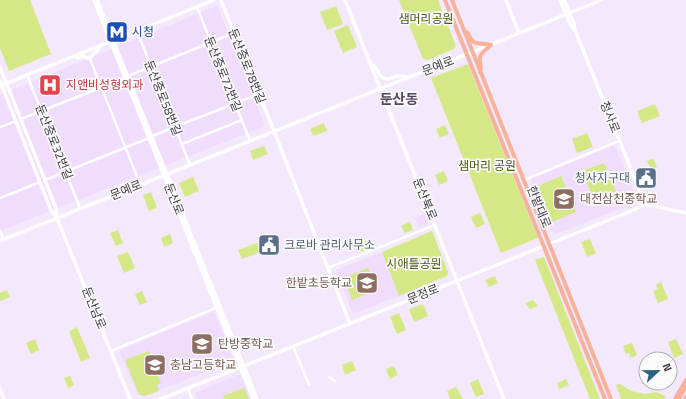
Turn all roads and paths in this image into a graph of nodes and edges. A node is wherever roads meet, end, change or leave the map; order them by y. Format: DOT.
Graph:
graph roads {
  1 [pos="94,0"];
  2 [pos="97,0"];
  3 [pos="214,0"];
  4 [pos="221,0"];
  5 [pos="345,0"];
  6 [pos="445,0"];
  7 [pos="452,0"];
  8 [pos="506,0"];
  9 [pos="560,0"];
  10 [pos="564,0"];
  11 [pos="602,0"];
  12 [pos="197,7"];
  13 [pos="568,14"];
  14 [pos="136,31"];
  15 [pos="464,31"];
  16 [pos="234,33"];
  17 [pos="519,33"];
  18 [pos="112,41"];
  19 [pos="211,43"];
  20 [pos="491,44"];
  21 [pos="100,45"];
  22 [pos="472,52"];
  23 [pos="467,54"];
  24 [pos="74,56"];
  25 [pos="90,59"];
  26 [pos="370,62"];
  27 [pos="0,67"];
  28 [pos="151,67"];
  29 [pos="480,72"];
  30 [pos="27,75"];
  31 [pos="126,77"];
  32 [pos="410,77"];
  33 [pos="7,83"];
  34 [pos="1,84"];
  35 [pos="102,87"];
  36 [pos="380,89"];
  37 [pos="259,94"];
  38 [pos="235,103"];
  39 [pos="41,111"];
  40 [pos="21,119"];
  41 [pos="242,120"];
  42 [pos="16,121"];
  43 [pos="0,127"];
  44 [pos="175,127"];
  45 [pos="274,131"];
  46 [pos="150,137"];
  47 [pos="250,141"];
  48 [pos="619,141"];
  49 [pos="182,144"];
  50 [pos="126,147"];
  51 [pos="190,164"];
  52 [pos="65,171"];
  53 [pos="165,174"];
  54 [pos="45,180"];
  55 [pos="523,180"];
  56 [pos="40,182"];
  57 [pos="140,184"];
  58 [pos="0,198"];
  59 [pos="645,204"];
  60 [pos="80,208"];
  61 [pos="686,213"];
  62 [pos="57,218"];
  63 [pos="435,225"];
  64 [pos="0,231"];
  65 [pos="2,240"];
  66 [pos="549,244"];
  67 [pos="544,246"];
  68 [pos="328,268"];
  69 [pos="457,281"];
  70 [pos="218,307"];
  71 [pos="350,324"];
  72 [pos="293,346"];
  73 [pos="111,351"];
  74 [pos="242,367"];
  75 [pos="329,377"];
  76 [pos="686,380"];
  77 [pos="336,381"];
  78 [pos="309,385"];
  79 [pos="686,386"];
  80 [pos="188,388"];
  81 [pos="0,389"];
  82 [pos="4,399"];
  83 [pos="130,399"];
  84 [pos="162,399"];
  85 [pos="192,399"];
  86 [pos="253,399"];
  87 [pos="257,399"];
  88 [pos="504,399"];
  89 [pos="605,399"];
  90 [pos="611,399"];
  91 [pos="675,399"];
  92 [pos="679,399"];
  1 -- 18 [label="main road, 둔산로"];
  2 -- 18 [label="main road, 둔산로"];
  3 -- 12 [label="main road"];
  4 -- 16 [label="main road, 둔산중로78번길"];
  5 -- 26 [label="main road, 둔산북로"];
  6 -- 23 [label="main road, 한밭대로"];
  7 -- 15 [label="main road, 한밭대로"];
  8 -- 17 [label="main road"];
  9 -- 13 [label="main road, 청사로"];
  10 -- 13 [label="main road, 청사로"];
  11 -- 13 [label="main road, 문예로"];
  12 -- 14 [label="main road"];
  12 -- 19 [label="street, 둔산중로72번길"];
  13 -- 17 [label="main road, 문예로"];
  13 -- 48 [label="main road, 청사로"];
  14 -- 18 [label="main road"];
  14 -- 28 [label="street, 둔산중로58번길"];
  15 -- 20 [label="main road"];
  15 -- 22 [label="main road, 한밭대로"];
  16 -- 19 [label="street"];
  16 -- 37 [label="main road, 둔산중로78번길"];
  17 -- 20 [label="main road, 문예로"];
  18 -- 21 [label="main road"];
  18 -- 31 [label="main road, 둔산로"];
  19 -- 28 [label="street"];
  19 -- 38 [label="street, 둔산중로72번길"];
  20 -- 22 [label="main road, 문예로"];
  20 -- 29 [label="main road"];
  21 -- 24 [label="main road"];
  21 -- 25 [label="main road"];
  22 -- 23 [label="main road, 문예로"];
  22 -- 29 [label="main road, 한밭대로"];
  23 -- 32 [label="main road, 문예로"];
  23 -- 67 [label="main road, 한밭대로"];
  24 -- 25 [label="main road"];
  24 -- 30 [label="main road"];
  25 -- 35 [label="street"];
  26 -- 32 [label="main road"];
  26 -- 36 [label="main road, 둔산북로"];
  27 -- 33 [label="main road, 둔산남로"];
  28 -- 31 [label="street"];
  28 -- 44 [label="street, 둔산중로58번길"];
  29 -- 55 [label="main road, 한밭대로"];
  30 -- 33 [label="main road"];
  30 -- 39 [label="street, 둔산중로32번길"];
  31 -- 35 [label="street"];
  31 -- 46 [label="main road, 둔산로"];
  32 -- 36 [label="main road, 문예로"];
  33 -- 34 [label="main road"];
  33 -- 40 [label="main road, 둔산남로"];
  34 -- 42 [label="main road, 둔산남로"];
  35 -- 39 [label="street"];
  35 -- 50 [label="street"];
  36 -- 45 [label="main road, 문예로"];
  36 -- 63 [label="main road, 둔산북로"];
  37 -- 38 [label="street"];
  37 -- 45 [label="main road, 둔산중로78번길"];
  38 -- 41 [label="street, 둔산중로72번길"];
  38 -- 44 [label="street"];
  39 -- 40 [label="street"];
  39 -- 52 [label="street, 둔산중로32번길"];
  40 -- 54 [label="main road, 둔산남로"];
  41 -- 47 [label="street, 둔산중로72번길"];
  41 -- 49 [label="street"];
  42 -- 43 [label="street"];
  42 -- 56 [label="main road, 둔산남로"];
  44 -- 46 [label="street"];
  44 -- 49 [label="street, 둔산중로58번길"];
  45 -- 47 [label="main road, 문예로"];
  45 -- 68 [label="main road"];
  46 -- 50 [label="street"];
  46 -- 53 [label="main road, 둔산로"];
  47 -- 51 [label="main road, 문예로"];
  48 -- 55 [label="street"];
  48 -- 59 [label="main road, 청사로"];
  49 -- 51 [label="street, 둔산중로58번길"];
  50 -- 52 [label="street"];
  50 -- 57 [label="street"];
  51 -- 53 [label="main road, 문예로"];
  52 -- 54 [label="street"];
  52 -- 60 [label="street, 둔산중로32번길"];
  53 -- 57 [label="main road, 문예로"];
  53 -- 70 [label="main road, 둔산로"];
  54 -- 62 [label="main road, 둔산남로"];
  55 -- 66 [label="main road, 한밭대로"];
  56 -- 58 [label="street"];
  56 -- 62 [label="main road, 둔산남로"];
  57 -- 60 [label="main road, 문예로"];
  59 -- 61 [label="main road"];
  59 -- 66 [label="main road, 문정로"];
  60 -- 62 [label="main road, 문예로"];
  62 -- 65 [label="main road, 문예로"];
  62 -- 73 [label="main road, 둔산남로"];
  63 -- 68 [label="street"];
  63 -- 69 [label="main road, 둔산북로"];
  64 -- 65 [label="street"];
  66 -- 67 [label="main road, 문정로"];
  66 -- 90 [label="main road, 한밭대로"];
  67 -- 69 [label="main road, 문정로"];
  67 -- 89 [label="main road, 한밭대로"];
  68 -- 71 [label="main road"];
  69 -- 71 [label="main road, 문정로"];
  69 -- 88 [label="main road, 둔산북로"];
  70 -- 73 [label="street"];
  70 -- 74 [label="main road, 둔산로"];
  71 -- 72 [label="main road, 문정로"];
  72 -- 74 [label="main road, 문정로"];
  72 -- 78 [label="street"];
  73 -- 83 [label="main road, 둔산남로"];
  74 -- 80 [label="main road, 문정로"];
  74 -- 86 [label="main road, 둔산로"];
  74 -- 87 [label="main road, 둔산로"];
  75 -- 77 [label="street"];
  76 -- 91 [label="main road"];
  79 -- 92 [label="main road"];
  80 -- 84 [label="main road, 문정로"];
  80 -- 85 [label="street"];
  81 -- 82 [label="main road"];
}
